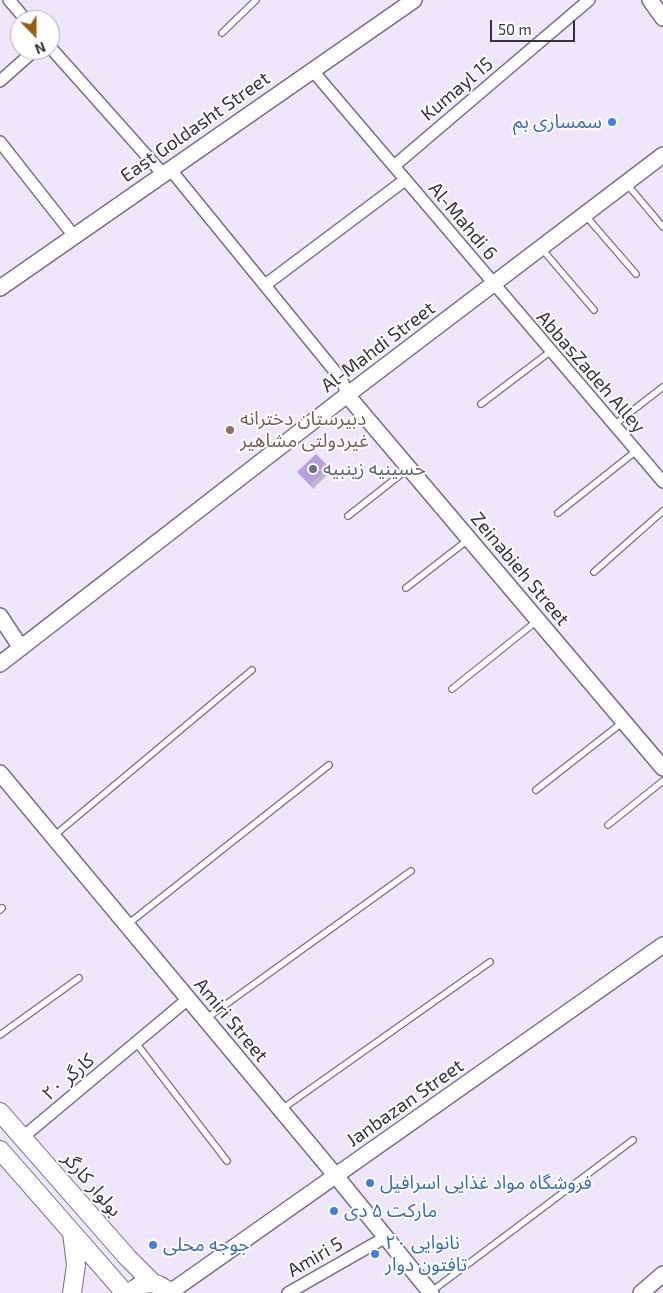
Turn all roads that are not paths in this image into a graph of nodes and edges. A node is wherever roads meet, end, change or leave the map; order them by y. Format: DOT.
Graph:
graph roads {
  1 [pos="9,0"];
  2 [pos="256,0"];
  3 [pos="414,0"];
  4 [pos="589,0"];
  5 [pos="650,0"];
  6 [pos="18,10"];
  7 [pos="663,18"];
  8 [pos="222,34"];
  9 [pos="60,58"];
  10 [pos="24,60"];
  11 [pos="312,70"];
  12 [pos="0,81"];
  13 [pos="0,142"];
  14 [pos="663,155"];
  15 [pos="394,166"];
  16 [pos="166,172"];
  17 [pos="405,180"];
  18 [pos="626,183"];
  19 [pos="585,214"];
  20 [pos="663,227"];
  21 [pos="74,236"];
  22 [pos="541,248"];
  23 [pos="636,274"];
  24 [pos="493,284"];
  25 [pos="265,285"];
  26 [pos="0,288"];
  27 [pos="594,310"];
  28 [pos="551,351"];
  29 [pos="663,387"];
  30 [pos="347,395"];
  31 [pos="481,404"];
  32 [pos="614,425"];
  33 [pos="636,451"];
  34 [pos="409,468"];
  35 [pos="663,482"];
  36 [pos="663,511"];
  37 [pos="558,513"];
  38 [pos="348,516"];
  39 [pos="469,539"];
  40 [pos="594,572"];
  41 [pos="406,588"];
  42 [pos="0,616"];
  43 [pos="538,620"];
  44 [pos="22,648"];
  45 [pos="0,664"];
  46 [pos="252,670"];
  47 [pos="452,689"];
  48 [pos="623,722"];
  49 [pos="329,765"];
  50 [pos="663,768"];
  51 [pos="0,773"];
  52 [pos="663,782"];
  53 [pos="536,790"];
  54 [pos="608,825"];
  55 [pos="53,837"];
  56 [pos="411,871"];
  57 [pos="126,925"];
  58 [pos="662,949"];
  59 [pos="490,962"];
  60 [pos="79,978"];
  61 [pos="188,999"];
  62 [pos="205,1020"];
  63 [pos="0,1035"];
  64 [pos="136,1043"];
  65 [pos="280,1110"];
  66 [pos="0,1112"];
  67 [pos="23,1137"];
  68 [pos="633,1140"];
  69 [pos="0,1150"];
  70 [pos="227,1162"];
  71 [pos="336,1176"];
  72 [pos="72,1232"];
  73 [pos="386,1238"];
  74 [pos="663,1274"];
  75 [pos="153,1283"];
  76 [pos="72,1293"];
  77 [pos="126,1293"];
  78 [pos="131,1293"];
  79 [pos="169,1293"];
  80 [pos="288,1293"];
  81 [pos="430,1293"];
  82 [pos="641,1293"];
  1 -- 6 [label="street"];
  2 -- 8 [label="lane"];
  3 -- 11 [label="street, East Goldasht Street"];
  4 -- 15 [label="street, Kumayl 15"];
  5 -- 7 [label="street"];
  9 -- 16 [label="street"];
  10 -- 12 [label="street"];
  11 -- 15 [label="street, Al-Mahdi 6"];
  11 -- 16 [label="street, East Goldasht Street"];
  13 -- 21 [label="street"];
  14 -- 18 [label="street, Al-Mahdi Street"];
  15 -- 17 [label="street, Al-Mahdi 6"];
  16 -- 21 [label="street, East Goldasht Street"];
  16 -- 25 [label="street"];
  17 -- 24 [label="street, Al-Mahdi 6"];
  17 -- 25 [label="street"];
  18 -- 19 [label="street, Al-Mahdi Street"];
  18 -- 20 [label="lane"];
  19 -- 22 [label="street, Al-Mahdi Street"];
  19 -- 23 [label="lane"];
  21 -- 26 [label="street, East Goldasht Street"];
  22 -- 24 [label="street, Al-Mahdi Street"];
  22 -- 27 [label="lane"];
  24 -- 28 [label="street, AbbasZadeh Alley"];
  24 -- 30 [label="street, Al-Mahdi Street"];
  25 -- 30 [label="street"];
  28 -- 31 [label="lane"];
  28 -- 32 [label="street, AbbasZadeh Alley"];
  29 -- 32 [label="lane"];
  30 -- 34 [label="street, Zeinabieh Street"];
  30 -- 44 [label="street, Al-Mahdi Street"];
  32 -- 33 [label="street, AbbasZadeh Alley"];
  33 -- 35 [label="street, AbbasZadeh Alley"];
  33 -- 37 [label="lane"];
  34 -- 38 [label="lane"];
  34 -- 39 [label="street, Zeinabieh Street"];
  36 -- 40 [label="lane"];
  39 -- 41 [label="lane"];
  39 -- 43 [label="street, Zeinabieh Street"];
  42 -- 44 [label="street"];
  43 -- 47 [label="lane"];
  43 -- 48 [label="street, Zeinabieh Street"];
  44 -- 45 [label="street, Al-Mahdi Street"];
  46 -- 55 [label="lane"];
  48 -- 50 [label="street, Zeinabieh Street"];
  48 -- 53 [label="lane"];
  49 -- 57 [label="lane"];
  51 -- 55 [label="street, Amiri Street"];
  52 -- 54 [label="lane"];
  55 -- 57 [label="street, Amiri Street"];
  56 -- 62 [label="lane"];
  57 -- 61 [label="street, Amiri Street"];
  58 -- 71 [label="street, Janbazan Street"];
  59 -- 65 [label="lane"];
  60 -- 63 [label="lane"];
  61 -- 62 [label="street, Amiri Street"];
  61 -- 64 [label="street, کارگر ۲۰"];
  62 -- 65 [label="street, Amiri Street"];
  64 -- 67 [label="street, کارگر ۲۰"];
  64 -- 70 [label="lane"];
  65 -- 71 [label="street, Amiri Street"];
  66 -- 67 [label="main road, بولوار کارگر"];
  67 -- 75 [label="main road, بولوار کارگر"];
  68 -- 81 [label="lane"];
  69 -- 72 [label="main road"];
  71 -- 73 [label="street, Amiri Street"];
  71 -- 79 [label="street, Janbazan Street"];
  72 -- 76 [label="main road"];
  72 -- 77 [label="main road"];
  73 -- 80 [label="street, Amiri 5"];
  73 -- 81 [label="street, Amiri Street"];
  74 -- 82 [label="street"];
  75 -- 78 [label="main road"];
  75 -- 79 [label="main road, بولوار کارگر"];
}
